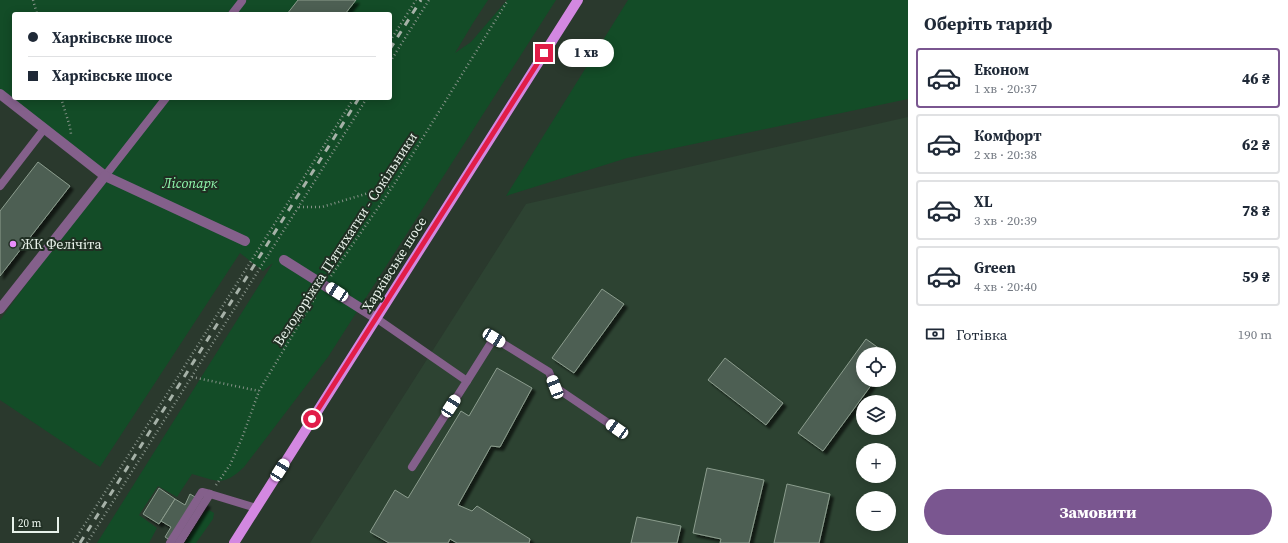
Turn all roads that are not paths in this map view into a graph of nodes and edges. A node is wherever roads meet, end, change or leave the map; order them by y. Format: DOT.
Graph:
graph roads {
  1 [pos="578,0"];
  2 [pos="242,1"];
  3 [pos="234,12"];
  4 [pos="0,94"];
  5 [pos="164,100"];
  6 [pos="44,129"];
  7 [pos="105,176"];
  8 [pos="0,186"];
  9 [pos="245,241"];
  10 [pos="284,260"];
  11 [pos="0,309"];
  12 [pos="376,318"];
  13 [pos="467,381"];
  14 [pos="617,429"];
  15 [pos="412,467"];
  16 [pos="210,494"];
  17 [pos="256,508"];
  18 [pos="170,543"];
  19 [pos="179,543"];
  20 [pos="234,543"];
  1 -- 12 [label="main road, Харківське шосе"];
  2 -- 3 [label="lane"];
  4 -- 6 [label="street"];
  5 -- 7 [label="lane"];
  6 -- 7 [label="street"];
  6 -- 8 [label="lane"];
  7 -- 9 [label="street"];
  7 -- 11 [label="street"];
  10 -- 12 [label="street"];
  12 -- 13 [label="lane"];
  12 -- 17 [label="main road, Харківське шосе"];
  13 -- 14 [label="lane"];
  13 -- 15 [label="lane"];
  16 -- 17 [label="lane"];
  16 -- 18 [label="lane"];
  16 -- 19 [label="lane"];
  17 -- 20 [label="main road, Харківське шосе"];
}
